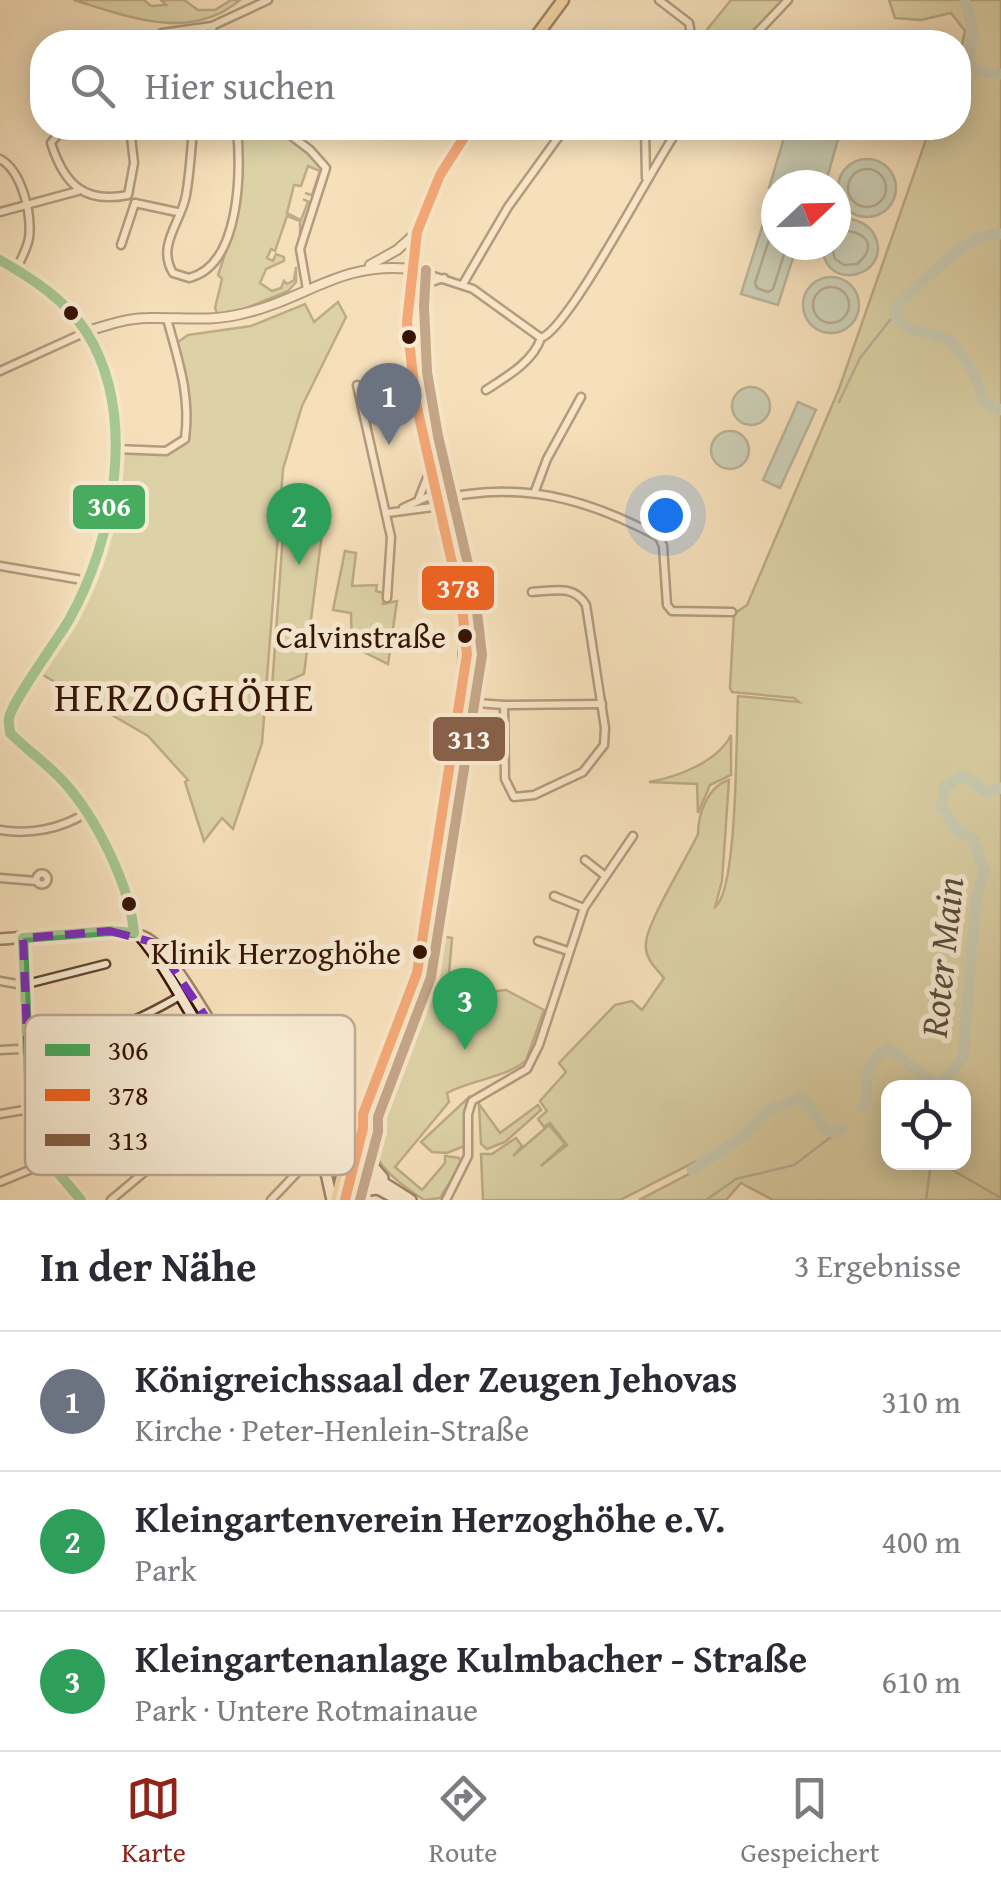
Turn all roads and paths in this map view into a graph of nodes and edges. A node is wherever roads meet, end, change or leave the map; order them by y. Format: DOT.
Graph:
graph roads {
  1 [pos="268,0"];
  2 [pos="563,0"];
  3 [pos="659,0"];
  4 [pos="788,0"];
  5 [pos="212,26"];
  6 [pos="183,30"];
  7 [pos="212,30"];
  8 [pos="541,30"];
  9 [pos="690,30"];
  10 [pos="759,30"];
  11 [pos="54,140"];
  12 [pos="131,140"];
  13 [pos="192,140"];
  14 [pos="238,140"];
  15 [pos="297,140"];
  16 [pos="462,140"];
  17 [pos="556,140"];
  18 [pos="646,140"];
  19 [pos="671,140"];
  20 [pos="0,158"];
  21 [pos="646,180"];
  22 [pos="78,190"];
  23 [pos="128,195"];
  24 [pos="134,203"];
  25 [pos="25,206"];
  26 [pos="0,212"];
  27 [pos="178,212"];
  28 [pos="417,232"];
  29 [pos="121,245"];
  30 [pos="0,260"];
  31 [pos="17,268"];
  32 [pos="411,269"];
  33 [pos="356,270"];
  34 [pos="445,278"];
  35 [pos="464,284"];
  36 [pos="306,289"];
  37 [pos="408,306"];
  38 [pos="167,319"];
  39 [pos="88,332"];
  40 [pos="541,338"];
  41 [pos="0,371"];
  42 [pos="357,385"];
  43 [pos="486,390"];
  44 [pos="582,397"];
  45 [pos="115,449"];
  46 [pos="430,467"];
  47 [pos="535,491"];
  48 [pos="438,500"];
  49 [pos="415,502"];
  50 [pos="397,511"];
  51 [pos="387,513"];
  52 [pos="0,566"];
  53 [pos="88,581"];
  54 [pos="532,592"];
  55 [pos="388,598"];
  56 [pos="732,612"];
  57 [pos="462,702"];
  58 [pos="602,704"];
  59 [pos="504,705"];
  60 [pos="4,727"];
  61 [pos="86,813"];
  62 [pos="0,830"];
  63 [pos="633,836"];
  64 [pos="585,860"];
  65 [pos="604,875"];
  66 [pos="0,878"];
  67 [pos="36,881"];
  68 [pos="554,896"];
  69 [pos="584,908"];
  70 [pos="136,934"];
  71 [pos="22,938"];
  72 [pos="0,939"];
  73 [pos="538,941"];
  74 [pos="568,951"];
  75 [pos="106,964"];
  76 [pos="0,982"];
  77 [pos="23,985"];
  78 [pos="180,996"];
  79 [pos="145,1015"];
  80 [pos="192,1015"];
  81 [pos="203,1015"];
  82 [pos="25,1028"];
  83 [pos="25,1049"];
  84 [pos="0,1050"];
  85 [pos="25,1110"];
  86 [pos="0,1114"];
  87 [pos="363,1114"];
  88 [pos="355,1123"];
  89 [pos="362,1128"];
  90 [pos="355,1142"];
  91 [pos="355,1147"];
  92 [pos="355,1170"];
  93 [pos="355,1171"];
  94 [pos="25,1172"];
  95 [pos="60,1175"];
  96 [pos="141,1175"];
  97 [pos="295,1175"];
  98 [pos="327,1175"];
  99 [pos="344,1175"];
  100 [pos="348,1175"];
  101 [pos="0,1182"];
  102 [pos="378,1189"];
  103 [pos="398,1195"];
  104 [pos="80,1200"];
  105 [pos="111,1200"];
  106 [pos="271,1200"];
  107 [pos="334,1200"];
  108 [pos="347,1200"];
  109 [pos="412,1200"];
  110 [pos="446,1200"];
  1 -- 5 [label="street"];
  2 -- 8 [label="main road"];
  3 -- 9 [label="street"];
  4 -- 10 [label="street"];
  5 -- 6 [label="street"];
  5 -- 7 [label="street"];
  11 -- 22 [label="street"];
  12 -- 23 [label="street"];
  13 -- 27 [label="street"];
  14 -- 27 [label="street"];
  15 -- 36 [label="street"];
  16 -- 28 [label="main road"];
  17 -- 35 [label="street"];
  18 -- 21 [label="street"];
  19 -- 21 [label="street"];
  20 -- 25 [label="street"];
  21 -- 40 [label="street"];
  22 -- 23 [label="street"];
  22 -- 25 [label="street"];
  23 -- 24 [label="street"];
  24 -- 27 [label="street"];
  24 -- 29 [label="street"];
  25 -- 26 [label="street"];
  25 -- 31 [label="street"];
  28 -- 32 [label="main road"];
  28 -- 33 [label="street"];
  30 -- 31 [label="street"];
  31 -- 39 [label="street"];
  32 -- 33 [label="street"];
  32 -- 34 [label="street"];
  32 -- 37 [label="main road"];
  33 -- 36 [label="street"];
  34 -- 35 [label="street"];
  34 -- 37 [label="street"];
  35 -- 40 [label="street"];
  36 -- 38 [label="street"];
  37 -- 46 [label="main road"];
  38 -- 39 [label="street"];
  38 -- 45 [label="street"];
  39 -- 41 [label="street"];
  39 -- 45 [label="street"];
  40 -- 43 [label="street"];
  42 -- 51 [label="street"];
  44 -- 47 [label="street"];
  45 -- 53 [label="street"];
  46 -- 48 [label="main road"];
  46 -- 49 [label="street"];
  47 -- 48 [label="street"];
  47 -- 56 [label="street"];
  48 -- 49 [label="street"];
  48 -- 50 [label="street"];
  48 -- 57 [label="main road"];
  49 -- 50 [label="street"];
  50 -- 51 [label="street"];
  51 -- 55 [label="street"];
  52 -- 53 [label="street"];
  53 -- 60 [label="street"];
  54 -- 58 [label="street"];
  57 -- 59 [label="street"];
  57 -- 87 [label="main road"];
  58 -- 59 [label="street"];
  58 -- 59 [label="street"];
  60 -- 61 [label="street"];
  61 -- 62 [label="street"];
  61 -- 70 [label="street"];
  63 -- 65 [label="street"];
  64 -- 65 [label="street"];
  65 -- 69 [label="street"];
  66 -- 67 [label="street"];
  68 -- 69 [label="street"];
  69 -- 74 [label="street"];
  70 -- 71 [label="main road"];
  70 -- 78 [label="main road"];
  70 -- 81 [label="main road"];
  71 -- 72 [label="main road"];
  71 -- 77 [label="street"];
  73 -- 74 [label="street"];
  74 -- 110 [label="street"];
  75 -- 77 [label="street"];
  76 -- 77 [label="street"];
  77 -- 82 [label="street"];
  78 -- 79 [label="street"];
  78 -- 80 [label="main road"];
  83 -- 84 [label="street"];
  85 -- 86 [label="street"];
  87 -- 88 [label="main road"];
  87 -- 89 [label="main road"];
  87 -- 90 [label="main road"];
  89 -- 91 [label="main road"];
  89 -- 103 [label="main road"];
  92 -- 103 [label="main road"];
  93 -- 102 [label="main road"];
  94 -- 101 [label="street"];
  95 -- 104 [label="street"];
  96 -- 105 [label="street"];
  97 -- 106 [label="street"];
  98 -- 107 [label="main road"];
  99 -- 107 [label="main road"];
  100 -- 108 [label="main road"];
  102 -- 103 [label="main road"];
  102 -- 108 [label="main road"];
  103 -- 109 [label="main road"];
}
